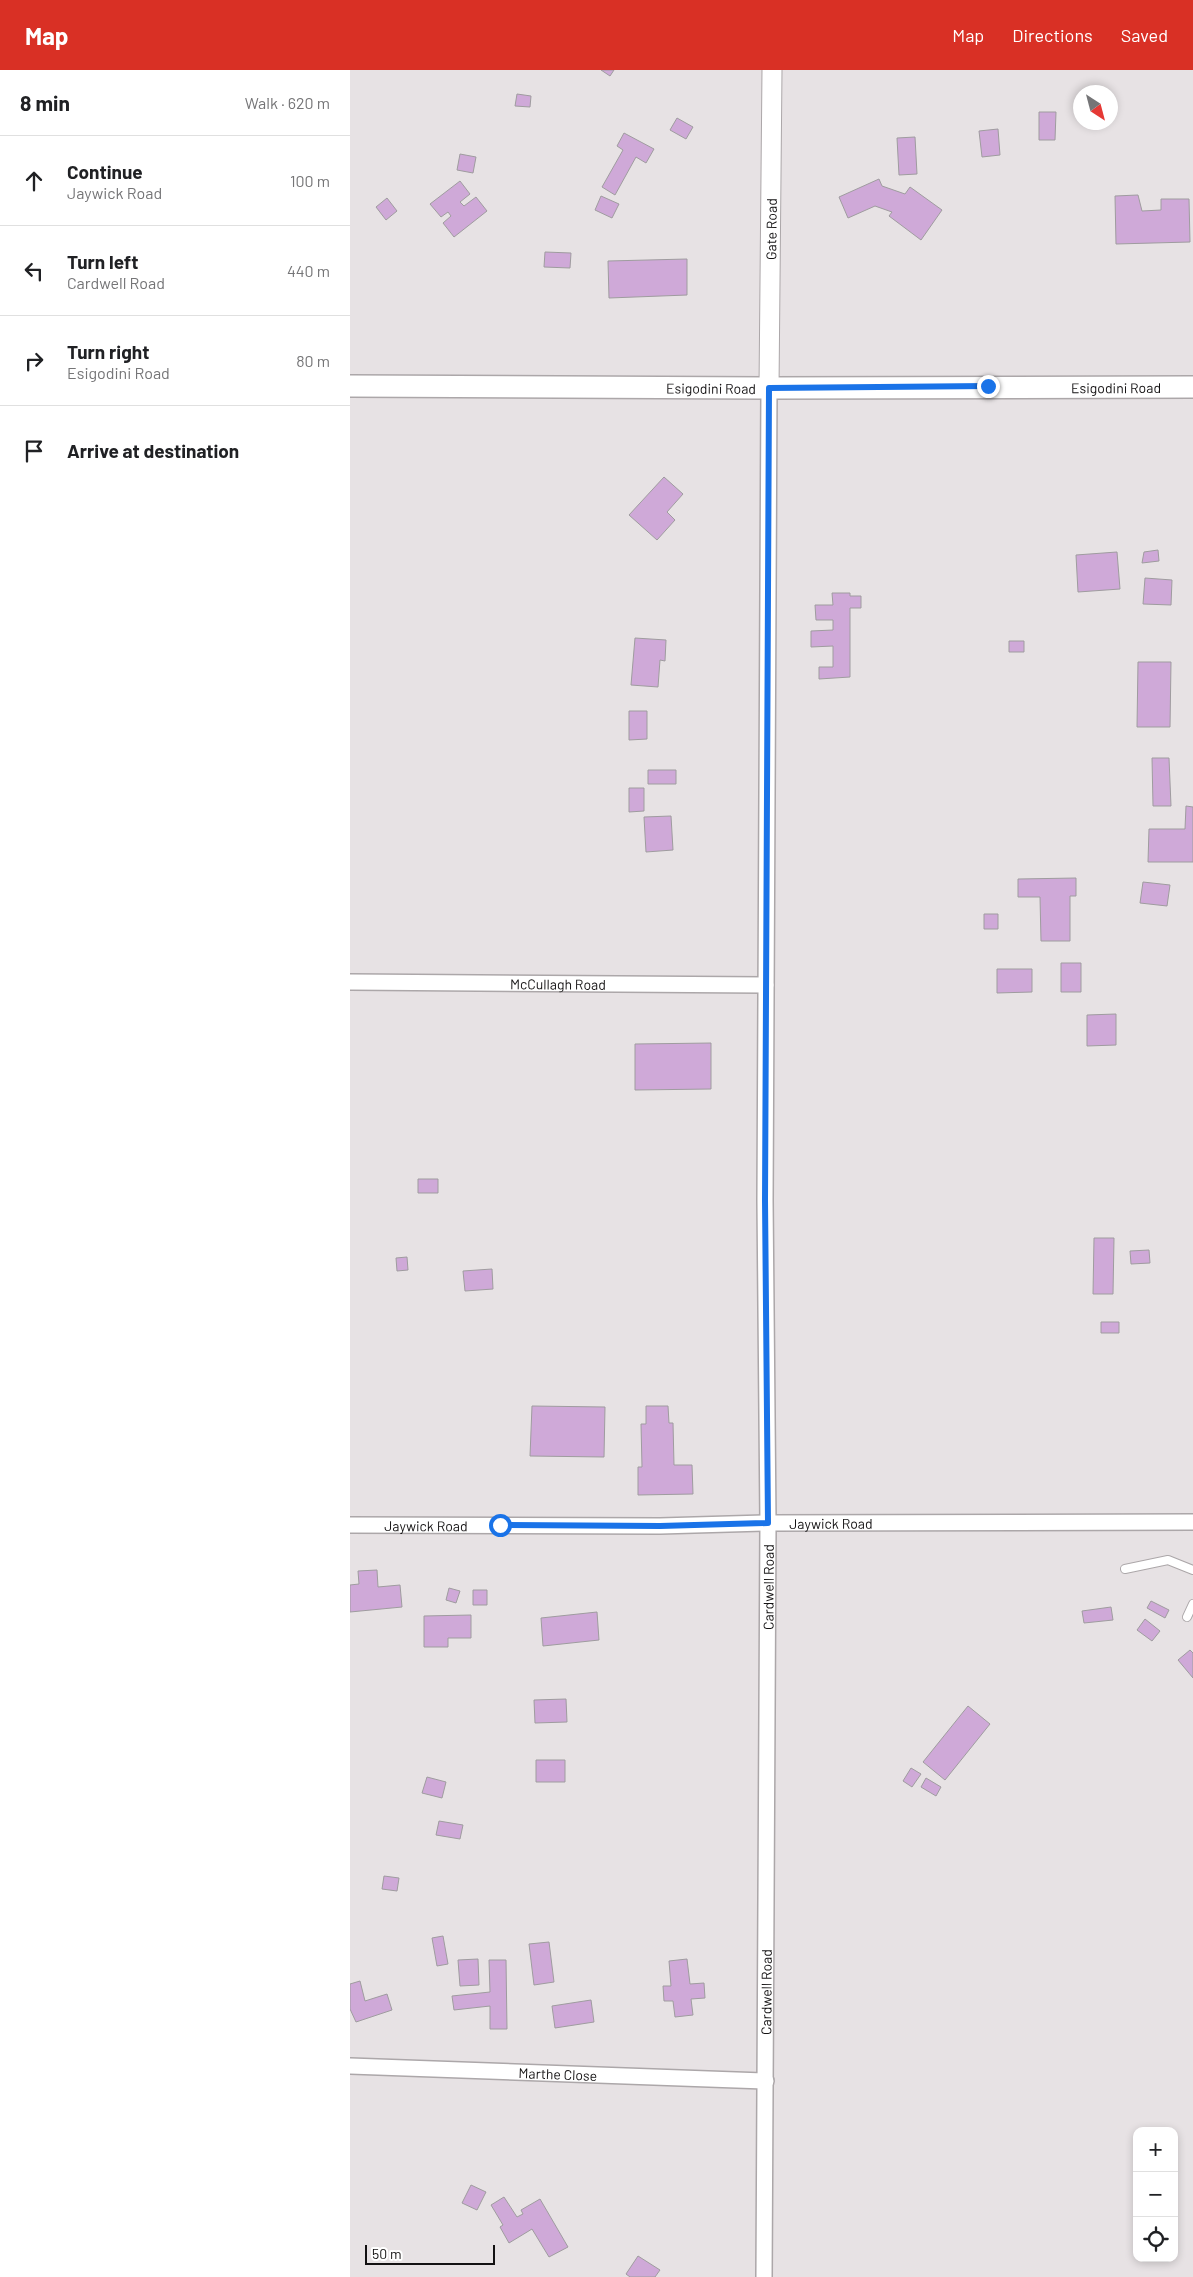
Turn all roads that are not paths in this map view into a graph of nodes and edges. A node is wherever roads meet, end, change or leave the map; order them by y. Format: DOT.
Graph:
graph roads {
  1 [pos="772,70"];
  2 [pos="350,386"];
  3 [pos="1193,387"];
  4 [pos="769,388"];
  5 [pos="350,982"];
  6 [pos="766,984"];
  7 [pos="1193,1522"];
  8 [pos="768,1523"];
  9 [pos="350,1525"];
  10 [pos="1126,1569"];
  11 [pos="1193,1570"];
  12 [pos="1193,1604"];
  13 [pos="1187,1617"];
  14 [pos="350,2066"];
  15 [pos="766,2081"];
  16 [pos="764,2277"];
  1 -- 4 [label="street, Gate Road"];
  2 -- 4 [label="main road, Esigodini Road"];
  3 -- 4 [label="main road, Esigodini Road"];
  4 -- 6 [label="street, Cardwell Road"];
  5 -- 6 [label="street, McCullagh Road"];
  6 -- 8 [label="street, Cardwell Road"];
  7 -- 8 [label="street, Jaywick Road"];
  8 -- 9 [label="street, Jaywick Road"];
  8 -- 15 [label="street, Cardwell Road"];
  10 -- 11 [label="lane"];
  12 -- 13 [label="lane"];
  14 -- 15 [label="street, Marthe Close"];
  15 -- 16 [label="street, Cardwell Road"];
}
